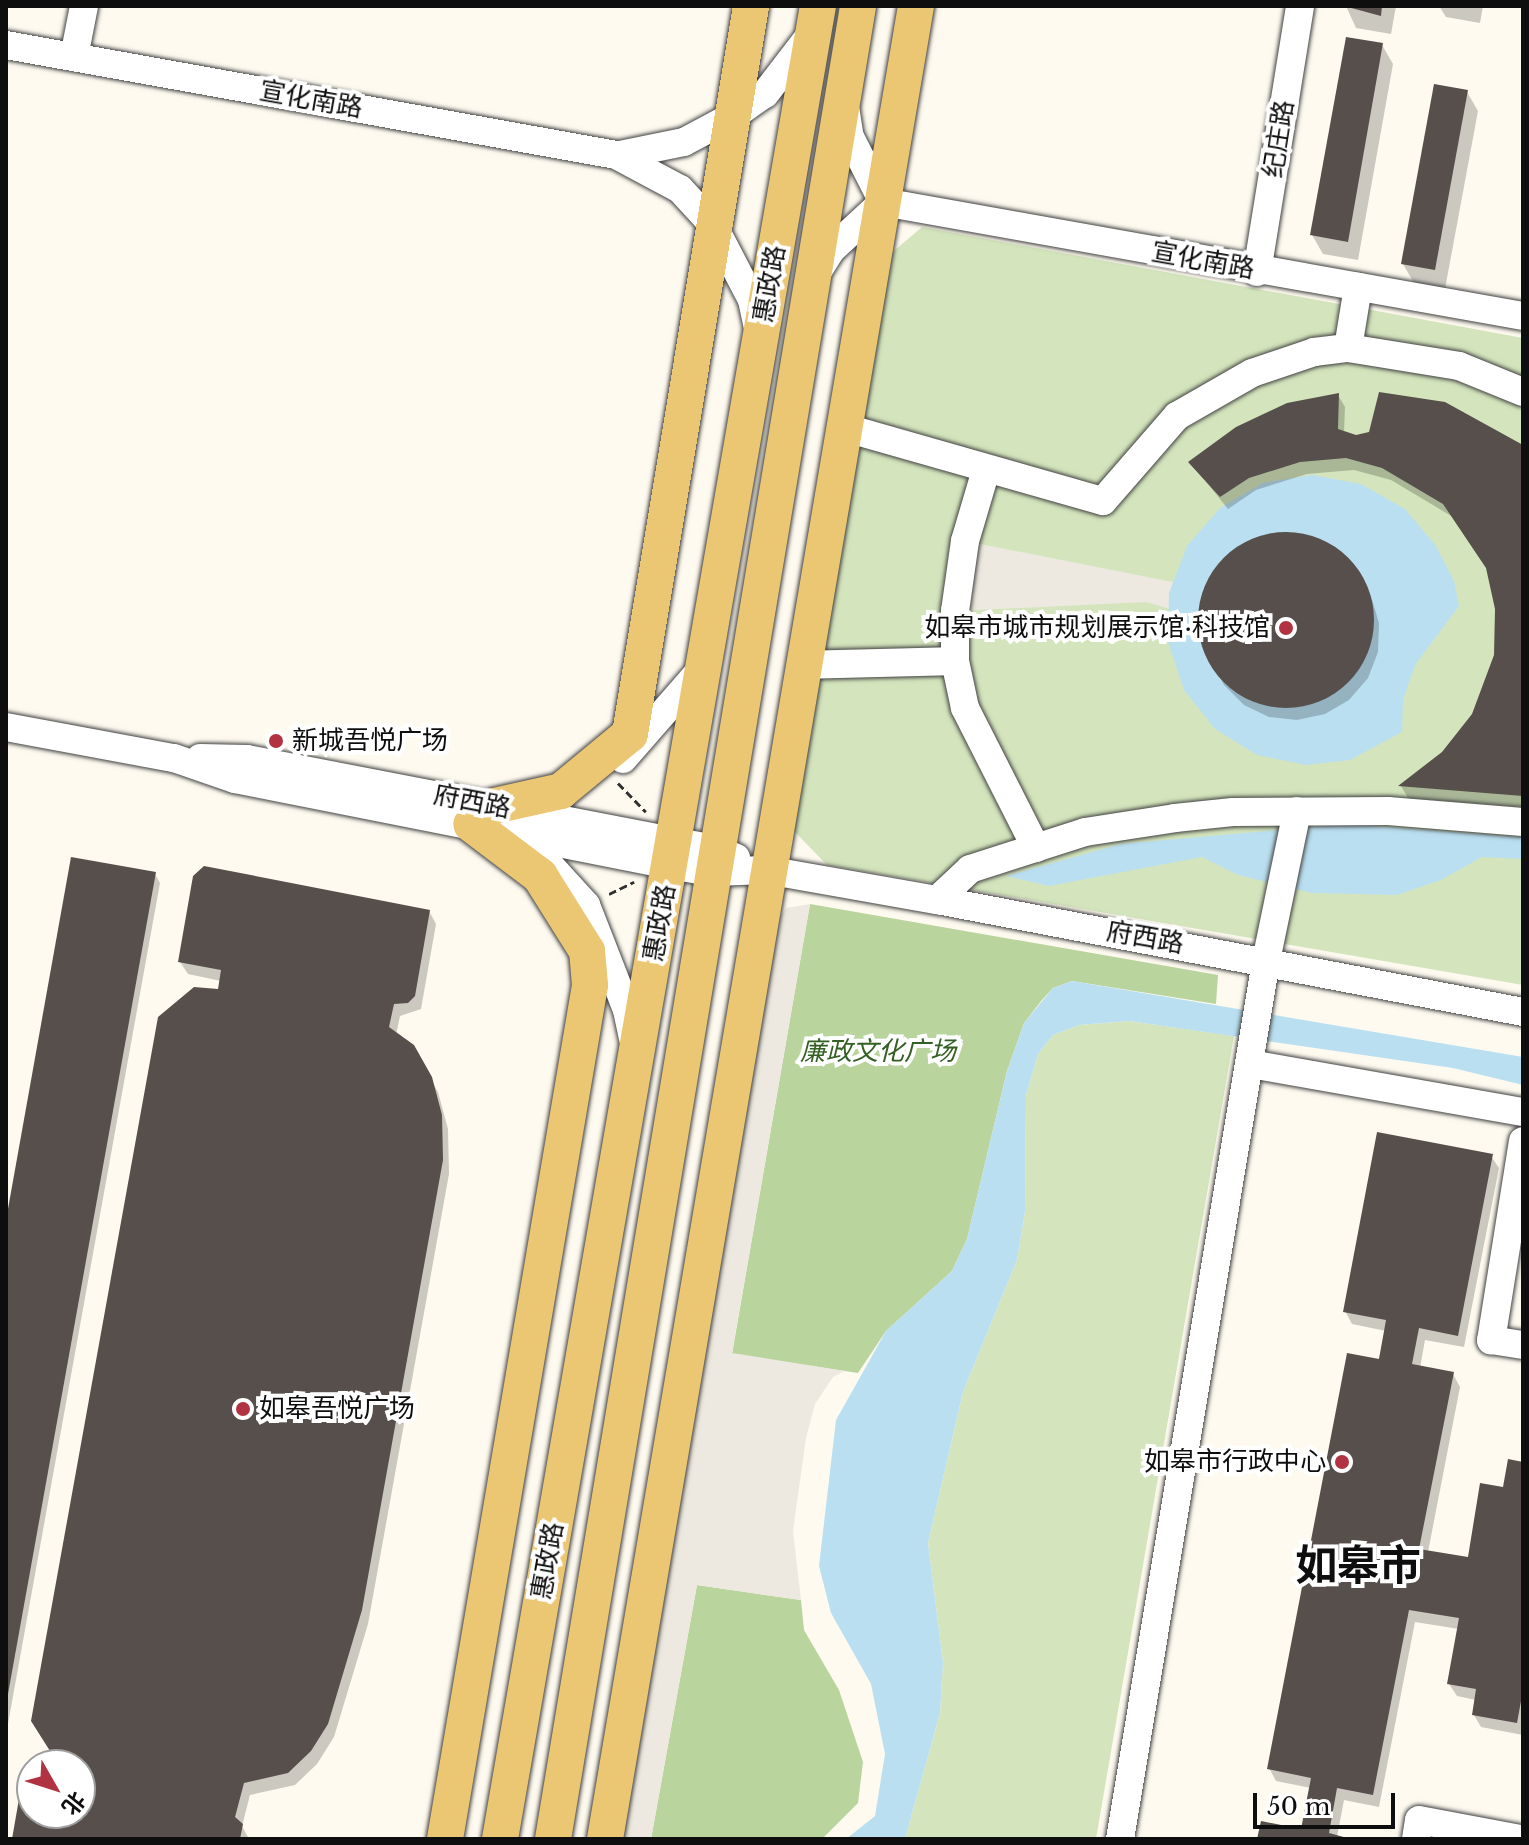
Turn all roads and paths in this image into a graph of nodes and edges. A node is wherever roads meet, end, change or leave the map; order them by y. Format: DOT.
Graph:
graph roads {
  1 [pos="84,6"];
  2 [pos="751,6"];
  3 [pos="858,6"];
  4 [pos="916,6"];
  5 [pos="1300,6"];
  6 [pos="816,17"];
  7 [pos="6,45"];
  8 [pos="74,57"];
  9 [pos="843,92"];
  10 [pos="733,116"];
  11 [pos="616,155"];
  12 [pos="883,202"];
  13 [pos="713,225"];
  14 [pos="1257,272"];
  15 [pos="810,284"];
  16 [pos="1358,287"];
  17 [pos="1523,316"];
  18 [pos="760,341"];
  19 [pos="1348,348"];
  20 [pos="1523,392"];
  21 [pos="846,428"];
  22 [pos="986,470"];
  23 [pos="955,661"];
  24 [pos="707,663"];
  25 [pos="803,665"];
  26 [pos="6,727"];
  27 [pos="608,772"];
  28 [pos="1297,811"];
  29 [pos="502,819"];
  30 [pos="1523,822"];
  31 [pos="1036,848"];
  32 [pos="672,853"];
  33 [pos="713,861"];
  34 [pos="766,870"];
  35 [pos="937,900"];
  36 [pos="586,905"];
  37 [pos="1266,961"];
  38 [pos="1523,1012"];
  39 [pos="1251,1054"];
  40 [pos="636,1056"];
  41 [pos="1523,1112"];
  42 [pos="1523,1141"];
  43 [pos="1523,1345"];
  44 [pos="445,1839"];
  45 [pos="500,1839"];
  46 [pos="553,1839"];
  47 [pos="605,1839"];
  48 [pos="1120,1839"];
  49 [pos="1416,1839"];
  50 [pos="1520,1839"];
  1 -- 8 [label="street"];
  2 -- 10 [label="main road"];
  3 -- 9 [label="main road, 惠政路"];
  4 -- 12 [label="main road"];
  5 -- 14 [label="street, 纪庄路"];
  6 -- 10 [label="street"];
  6 -- 18 [label="main road, 惠政路"];
  7 -- 8 [label="street, 宣化南路"];
  8 -- 11 [label="street, 宣化南路"];
  9 -- 12 [label="street"];
  9 -- 15 [label="main road, 惠政路"];
  10 -- 11 [label="street"];
  10 -- 13 [label="main road"];
  11 -- 13 [label="street"];
  12 -- 14 [label="street, 宣化南路"];
  12 -- 15 [label="street"];
  12 -- 21 [label="main road"];
  13 -- 18 [label="street"];
  13 -- 29 [label="main road"];
  14 -- 16 [label="street, 宣化南路"];
  15 -- 33 [label="main road, 惠政路"];
  16 -- 17 [label="street, 宣化南路"];
  16 -- 19 [label="street"];
  18 -- 24 [label="main road, 惠政路"];
  19 -- 20 [label="street"];
  19 -- 22 [label="street"];
  21 -- 22 [label="street"];
  21 -- 25 [label="main road"];
  22 -- 23 [label="street"];
  23 -- 25 [label="street"];
  23 -- 31 [label="street"];
  24 -- 27 [label="street"];
  24 -- 32 [label="main road, 惠政路"];
  25 -- 34 [label="main road"];
  26 -- 29 [label="street, 府西路"];
  27 -- 29 [label="street"];
  27 -- 32 [label="path"];
  28 -- 30 [label="street"];
  28 -- 31 [label="street"];
  28 -- 37 [label="street"];
  29 -- 32 [label="street, 府西路"];
  29 -- 36 [label="street"];
  29 -- 44 [label="main road"];
  31 -- 35 [label="street"];
  32 -- 33 [label="street, 府西路"];
  32 -- 36 [label="path"];
  32 -- 40 [label="main road, 惠政路"];
  33 -- 34 [label="street, 府西路"];
  33 -- 46 [label="main road, 惠政路"];
  34 -- 35 [label="street, 府西路"];
  34 -- 47 [label="main road"];
  35 -- 37 [label="street, 府西路"];
  36 -- 40 [label="street"];
  37 -- 38 [label="street, 府西路"];
  37 -- 39 [label="street"];
  39 -- 41 [label="street"];
  39 -- 48 [label="street"];
  40 -- 45 [label="main road, 惠政路"];
  42 -- 43 [label="street"];
  49 -- 50 [label="street"];
}
